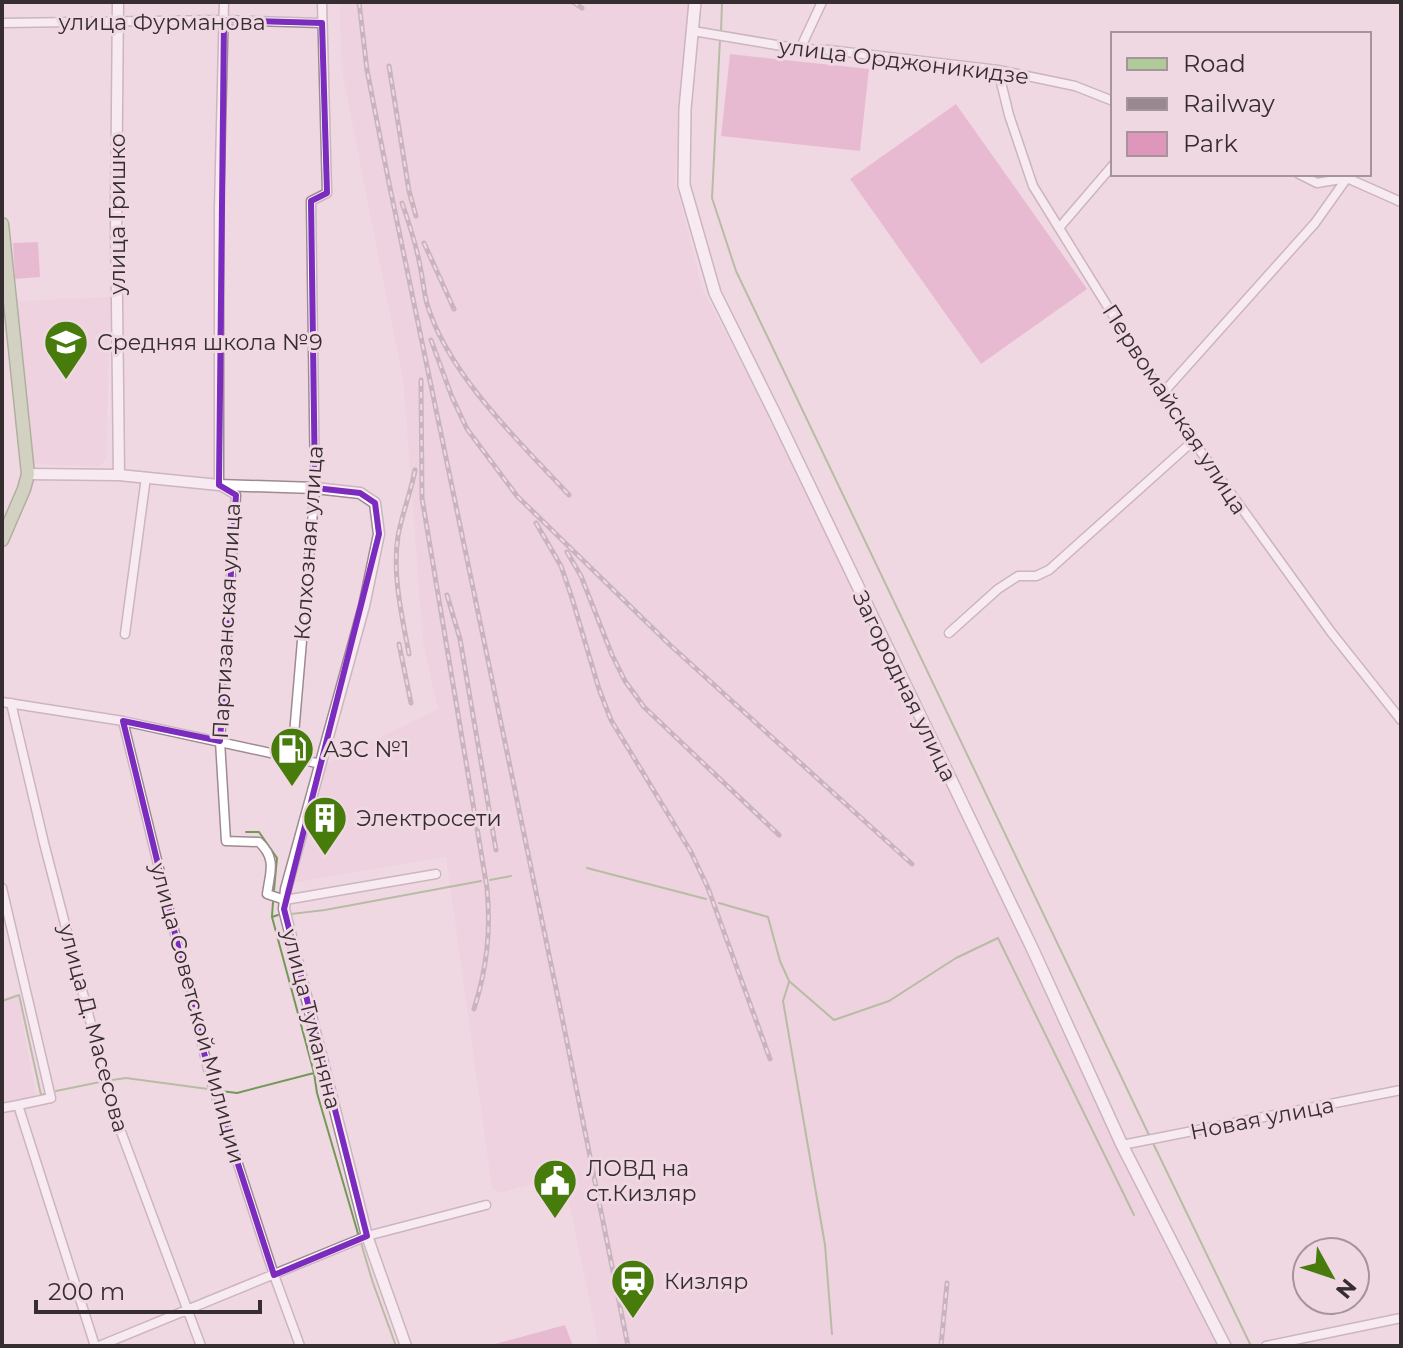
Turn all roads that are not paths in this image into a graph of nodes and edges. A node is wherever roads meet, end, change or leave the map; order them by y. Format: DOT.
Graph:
graph roads {
  1 [pos="118,2"];
  2 [pos="224,2"];
  3 [pos="322,2"];
  4 [pos="695,2"];
  5 [pos="822,2"];
  6 [pos="224,20"];
  7 [pos="117,21"];
  8 [pos="2,23"];
  9 [pos="322,23"];
  10 [pos="693,31"];
  11 [pos="800,49"];
  12 [pos="998,70"];
  13 [pos="1111,100"];
  14 [pos="1111,167"];
  15 [pos="1303,176"];
  16 [pos="1347,178"];
  17 [pos="1401,202"];
  18 [pos="2,224"];
  19 [pos="1059,228"];
  20 [pos="4,241"];
  21 [pos="1162,394"];
  22 [pos="1192,442"];
  23 [pos="28,474"];
  24 [pos="119,475"];
  25 [pos="146,477"];
  26 [pos="219,485"];
  27 [pos="315,488"];
  28 [pos="2,540"];
  29 [pos="949,633"];
  30 [pos="125,634"];
  31 [pos="6,702"];
  32 [pos="1401,720"];
  33 [pos="123,721"];
  34 [pos="220,741"];
  35 [pos="292,758"];
  36 [pos="321,764"];
  37 [pos="436,874"];
  38 [pos="2,888"];
  39 [pos="285,900"];
  40 [pos="1401,1090"];
  41 [pos="18,1105"];
  42 [pos="2,1108"];
  43 [pos="1122,1145"];
  44 [pos="486,1205"];
  45 [pos="367,1236"];
  46 [pos="274,1275"];
  47 [pos="187,1310"];
  48 [pos="1401,1318"];
  49 [pos="97,1346"];
  50 [pos="201,1346"];
  51 [pos="300,1346"];
  52 [pos="406,1346"];
  53 [pos="1225,1346"];
  54 [pos="1266,1346"];
  1 -- 7 [label="street, улица Гришко"];
  2 -- 6 [label="street, Партизанская улица"];
  3 -- 9 [label="street, Колхозная улица"];
  4 -- 10 [label="main road, Загородная улица"];
  5 -- 11 [label="street"];
  6 -- 7 [label="street, улица Фурманова"];
  6 -- 9 [label="street, улица Фурманова"];
  6 -- 26 [label="street, Партизанская улица"];
  7 -- 8 [label="street, улица Фурманова"];
  7 -- 24 [label="street, улица Гришко"];
  9 -- 27 [label="street, Колхозная улица"];
  10 -- 11 [label="street, улица Орджоникидзе"];
  10 -- 43 [label="main road, Загородная улица"];
  11 -- 12 [label="street, улица Орджоникидзе"];
  12 -- 13 [label="street, улица Орджоникидзе"];
  12 -- 19 [label="street, Первомайская улица"];
  14 -- 19 [label="street"];
  15 -- 16 [label="street"];
  16 -- 17 [label="street"];
  16 -- 21 [label="street"];
  18 -- 20 [label="main road"];
  19 -- 21 [label="street, Первомайская улица"];
  20 -- 23 [label="main road"];
  21 -- 22 [label="street, Первомайская улица"];
  22 -- 29 [label="street"];
  22 -- 32 [label="street, Первомайская улица"];
  23 -- 24 [label="street"];
  23 -- 28 [label="main road"];
  24 -- 25 [label="street"];
  25 -- 26 [label="street"];
  25 -- 30 [label="street"];
  26 -- 27 [label="street"];
  26 -- 34 [label="street, Партизанская улица"];
  27 -- 35 [label="street, Колхозная улица"];
  27 -- 36 [label="street, улица Туманяна"];
  31 -- 33 [label="street"];
  31 -- 47 [label="street, улица Д. Масесова"];
  33 -- 34 [label="street"];
  33 -- 46 [label="street, улица Советской Милиции"];
  34 -- 35 [label="street"];
  34 -- 39 [label="street, Партизанская улица"];
  35 -- 36 [label="street"];
  36 -- 39 [label="street, улица Туманяна"];
  37 -- 39 [label="street"];
  38 -- 41 [label="street"];
  39 -- 45 [label="street, улица Туманяна"];
  40 -- 43 [label="street, Новая улица"];
  41 -- 42 [label="street"];
  41 -- 49 [label="street"];
  43 -- 53 [label="main road, Загородная улица"];
  44 -- 45 [label="street"];
  45 -- 46 [label="street"];
  45 -- 52 [label="street, улица Туманяна"];
  46 -- 47 [label="street"];
  46 -- 51 [label="street, улица Советской Милиции"];
  47 -- 49 [label="street"];
  47 -- 50 [label="street, улица Д. Масесова"];
  48 -- 54 [label="street"];
}
